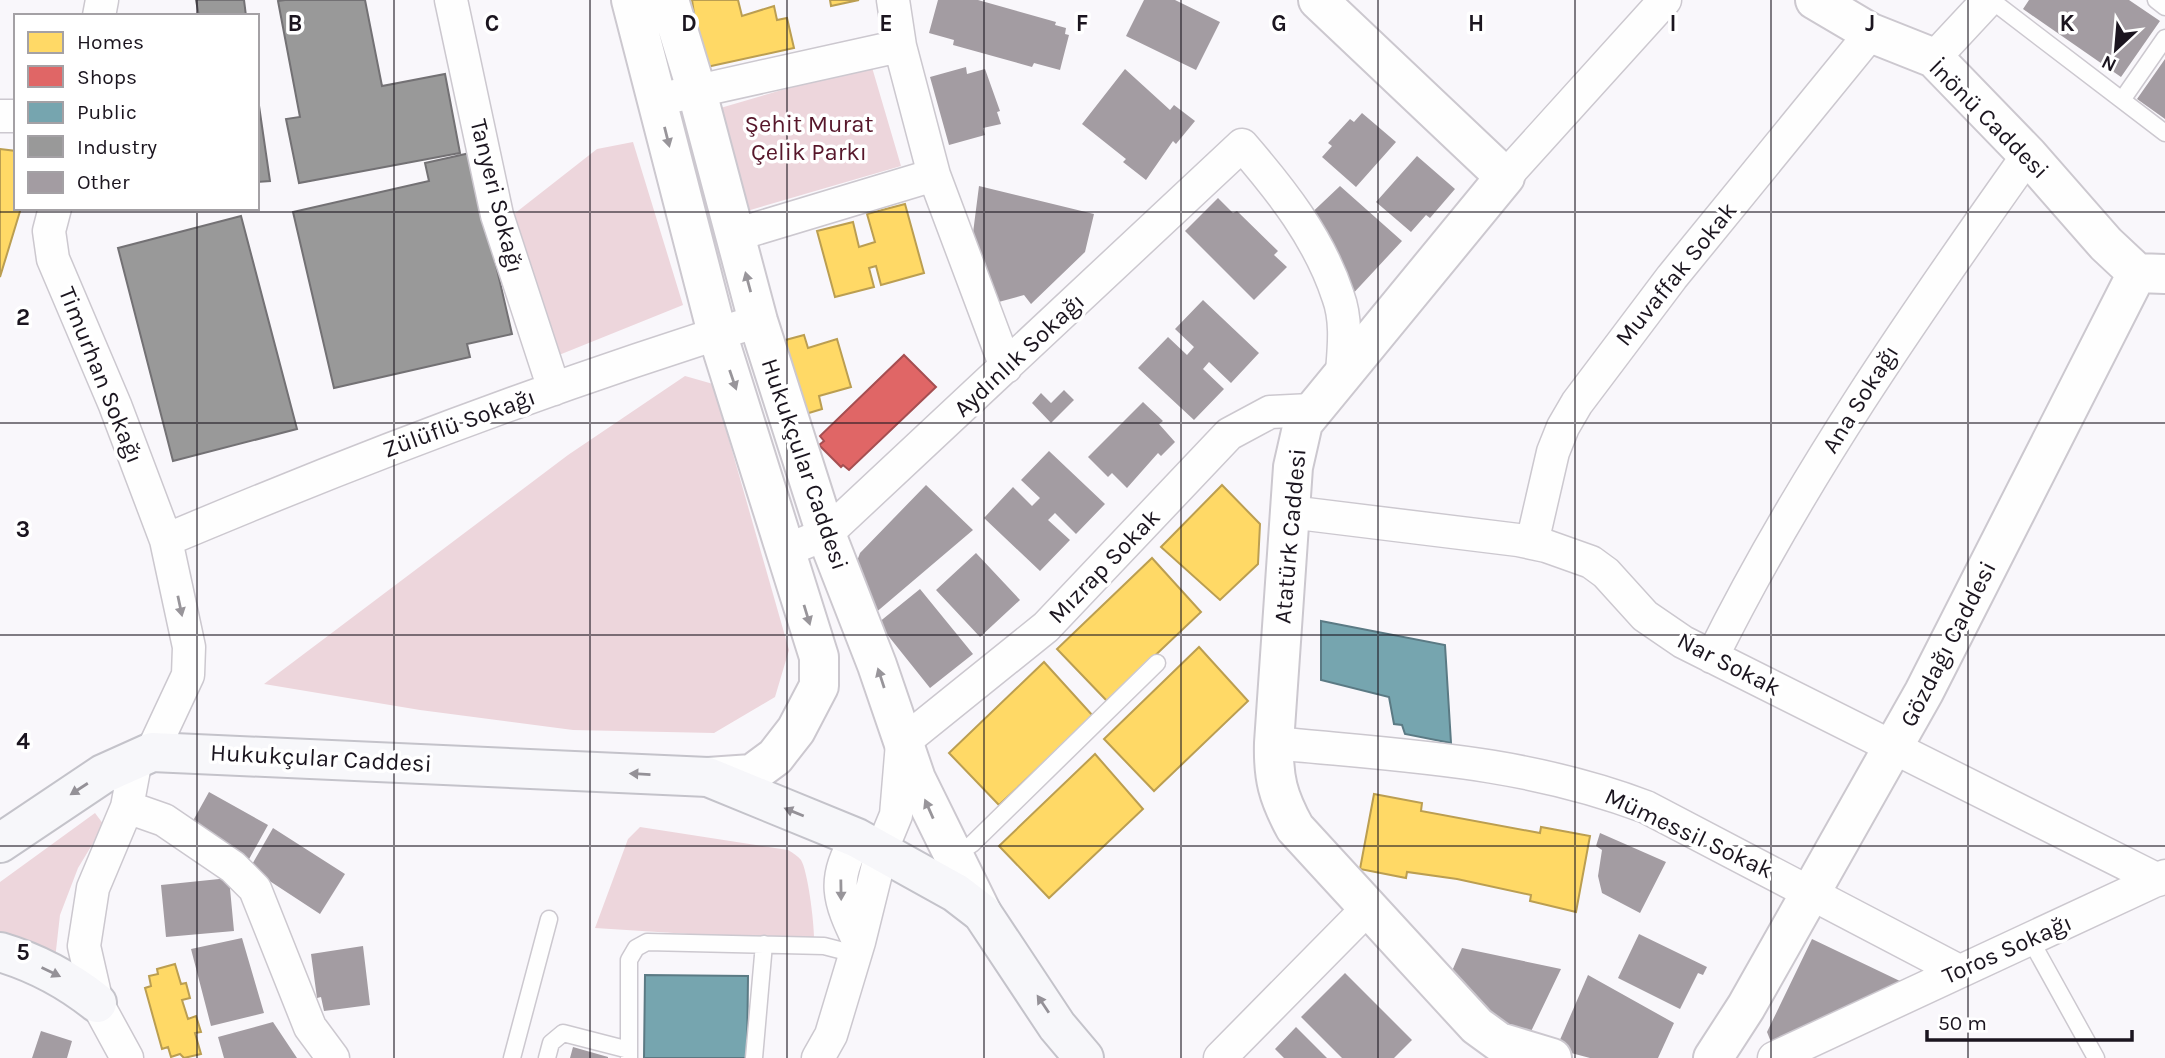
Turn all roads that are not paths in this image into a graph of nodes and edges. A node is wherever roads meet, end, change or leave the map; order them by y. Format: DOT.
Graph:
graph roads {
  1 [pos="452,0"];
  2 [pos="631,0"];
  3 [pos="669,0"];
  4 [pos="893,0"];
  5 [pos="1318,0"];
  6 [pos="1665,0"];
  7 [pos="1815,0"];
  8 [pos="1989,0"];
  9 [pos="2156,0"];
  10 [pos="2165,7"];
  11 [pos="1871,33"];
  12 [pos="2165,37"];
  13 [pos="900,46"];
  14 [pos="1934,58"];
  15 [pos="697,92"];
  16 [pos="657,100"];
  17 [pos="2122,100"];
  18 [pos="2165,133"];
  19 [pos="2028,155"];
  20 [pos="934,175"];
  21 [pos="1505,177"];
  22 [pos="54,210"];
  23 [pos="735,235"];
  24 [pos="2156,269"];
  25 [pos="758,321"];
  26 [pos="717,334"];
  27 [pos="1006,367"];
  28 [pos="1342,372"];
  29 [pos="554,389"];
  30 [pos="1311,410"];
  31 [pos="1290,512"];
  32 [pos="826,534"];
  33 [pos="166,540"];
  34 [pos="1532,543"];
  35 [pos="787,550"];
  36 [pos="1712,657"];
  37 [pos="1157,663"];
  38 [pos="902,743"];
  39 [pos="1274,743"];
  40 [pos="1895,746"];
  41 [pos="144,755"];
  42 [pos="708,777"];
  43 [pos="127,807"];
  44 [pos="0,843"];
  45 [pos="869,844"];
  46 [pos="952,857"];
  47 [pos="2162,878"];
  48 [pos="1810,891"];
  49 [pos="1367,909"];
  50 [pos="982,913"];
  51 [pos="549,919"];
  52 [pos="2030,939"];
  53 [pos="764,944"];
  54 [pos="857,948"];
  55 [pos="0,952"];
  56 [pos="1959,971"];
  57 [pos="97,1003"];
  58 [pos="1745,1007"];
  59 [pos="629,1054"];
  60 [pos="127,1058"];
  61 [pos="333,1058"];
  62 [pos="512,1058"];
  63 [pos="547,1058"];
  64 [pos="754,1058"];
  65 [pos="818,1058"];
  66 [pos="1084,1058"];
  67 [pos="1220,1058"];
  68 [pos="1552,1058"];
  69 [pos="1713,1058"];
  70 [pos="1726,1058"];
  71 [pos="1774,1058"];
  72 [pos="2096,1058"];
  1 -- 29 [label="street, Tanyeri Sokağı"];
  2 -- 16 [label="street, Hukukçular Caddesi"];
  3 -- 15 [label="street, Hukukçular Caddesi"];
  4 -- 13 [label="street"];
  5 -- 21 [label="street"];
  6 -- 21 [label="street"];
  7 -- 11 [label="street, İnönü Caddesi"];
  8 -- 14 [label="street"];
  8 -- 17 [label="lane"];
  9 -- 10 [label="lane"];
  11 -- 14 [label="street, İnönü Caddesi"];
  11 -- 34 [label="street, Muvaffak Sokak"];
  12 -- 17 [label="lane"];
  13 -- 15 [label="street"];
  13 -- 20 [label="street"];
  14 -- 19 [label="street, İnönü Caddesi"];
  15 -- 16 [label="street"];
  15 -- 23 [label="street, Hukukçular Caddesi"];
  16 -- 26 [label="street, Hukukçular Caddesi, one-way"];
  17 -- 18 [label="lane"];
  19 -- 24 [label="street, İnönü Caddesi"];
  19 -- 36 [label="street, Ana Sokağı"];
  20 -- 23 [label="street"];
  20 -- 27 [label="street"];
  21 -- 28 [label="street, Atatürk Caddesi"];
  22 -- 33 [label="street, Timurhan Sokağı"];
  25 -- 23 [label="street, Hukukçular Caddesi, one-way"];
  24 -- 40 [label="street, Gözdağı Caddesi"];
  25 -- 26 [label="street, Zülüflü Sokağı"];
  25 -- 32 [label="street, Hukukçular Caddesi"];
  26 -- 29 [label="street, Zülüflü Sokağı"];
  26 -- 35 [label="street, Hukukçular Caddesi, one-way"];
  27 -- 28 [label="street, Aydınlık Sokağı"];
  27 -- 32 [label="street, Aydınlık Sokağı"];
  28 -- 30 [label="street, Atatürk Caddesi"];
  29 -- 33 [label="street, Zülüflü Sokağı"];
  30 -- 31 [label="street, Atatürk Caddesi"];
  30 -- 38 [label="street, Mızrap Sokak"];
  31 -- 34 [label="street, Nar Sokak"];
  31 -- 39 [label="street, Atatürk Caddesi"];
  32 -- 35 [label="street, Aydınlık Sokağı"];
  38 -- 32 [label="street, Hukukçular Caddesi, one-way"];
  33 -- 41 [label="street, Timurhan Sokağı, one-way"];
  34 -- 36 [label="street, Nar Sokak"];
  35 -- 42 [label="street, Hukukçular Caddesi, one-way"];
  36 -- 40 [label="street, Nar Sokak"];
  37 -- 46 [label="lane"];
  38 -- 45 [label="street"];
  46 -- 38 [label="street, Hukukçular Caddesi, one-way"];
  39 -- 48 [label="street, Mümessil Sokak"];
  39 -- 49 [label="street, Atatürk Caddesi"];
  40 -- 47 [label="street, Nar Sokak"];
  40 -- 48 [label="street, Gözdağı Caddesi"];
  42 -- 41 [label="main road, Hukukçular Caddesi, one-way"];
  41 -- 43 [label="street, Timurhan Sokağı"];
  41 -- 44 [label="main road, Hukukçular Caddesi, one-way"];
  45 -- 42 [label="main road, Hukukçular Caddesi, one-way"];
  43 -- 57 [label="street, Timurhan Sokağı"];
  43 -- 61 [label="street"];
  45 -- 50 [label="main road, Hukukçular Caddesi"];
  45 -- 54 [label="street"];
  46 -- 50 [label="street, Hukukçular Caddesi"];
  47 -- 52 [label="street, Toros Sokağı"];
  48 -- 56 [label="street, Mümessil Sokak"];
  48 -- 58 [label="street, Gözdağı Caddesi"];
  49 -- 67 [label="street"];
  49 -- 68 [label="street, Atatürk Caddesi"];
  66 -- 50 [label="main road, Hukukçular Caddesi, one-way"];
  51 -- 62 [label="lane"];
  52 -- 56 [label="street, Toros Sokağı"];
  52 -- 72 [label="lane"];
  53 -- 54 [label="lane"];
  53 -- 59 [label="lane"];
  53 -- 64 [label="lane"];
  54 -- 65 [label="street"];
  55 -- 57 [label="main road, one-way"];
  56 -- 71 [label="street, Toros Sokağı"];
  57 -- 60 [label="street, Timurhan Sokağı"];
  58 -- 69 [label="street"];
  58 -- 70 [label="street"];
  59 -- 63 [label="lane"];
}
